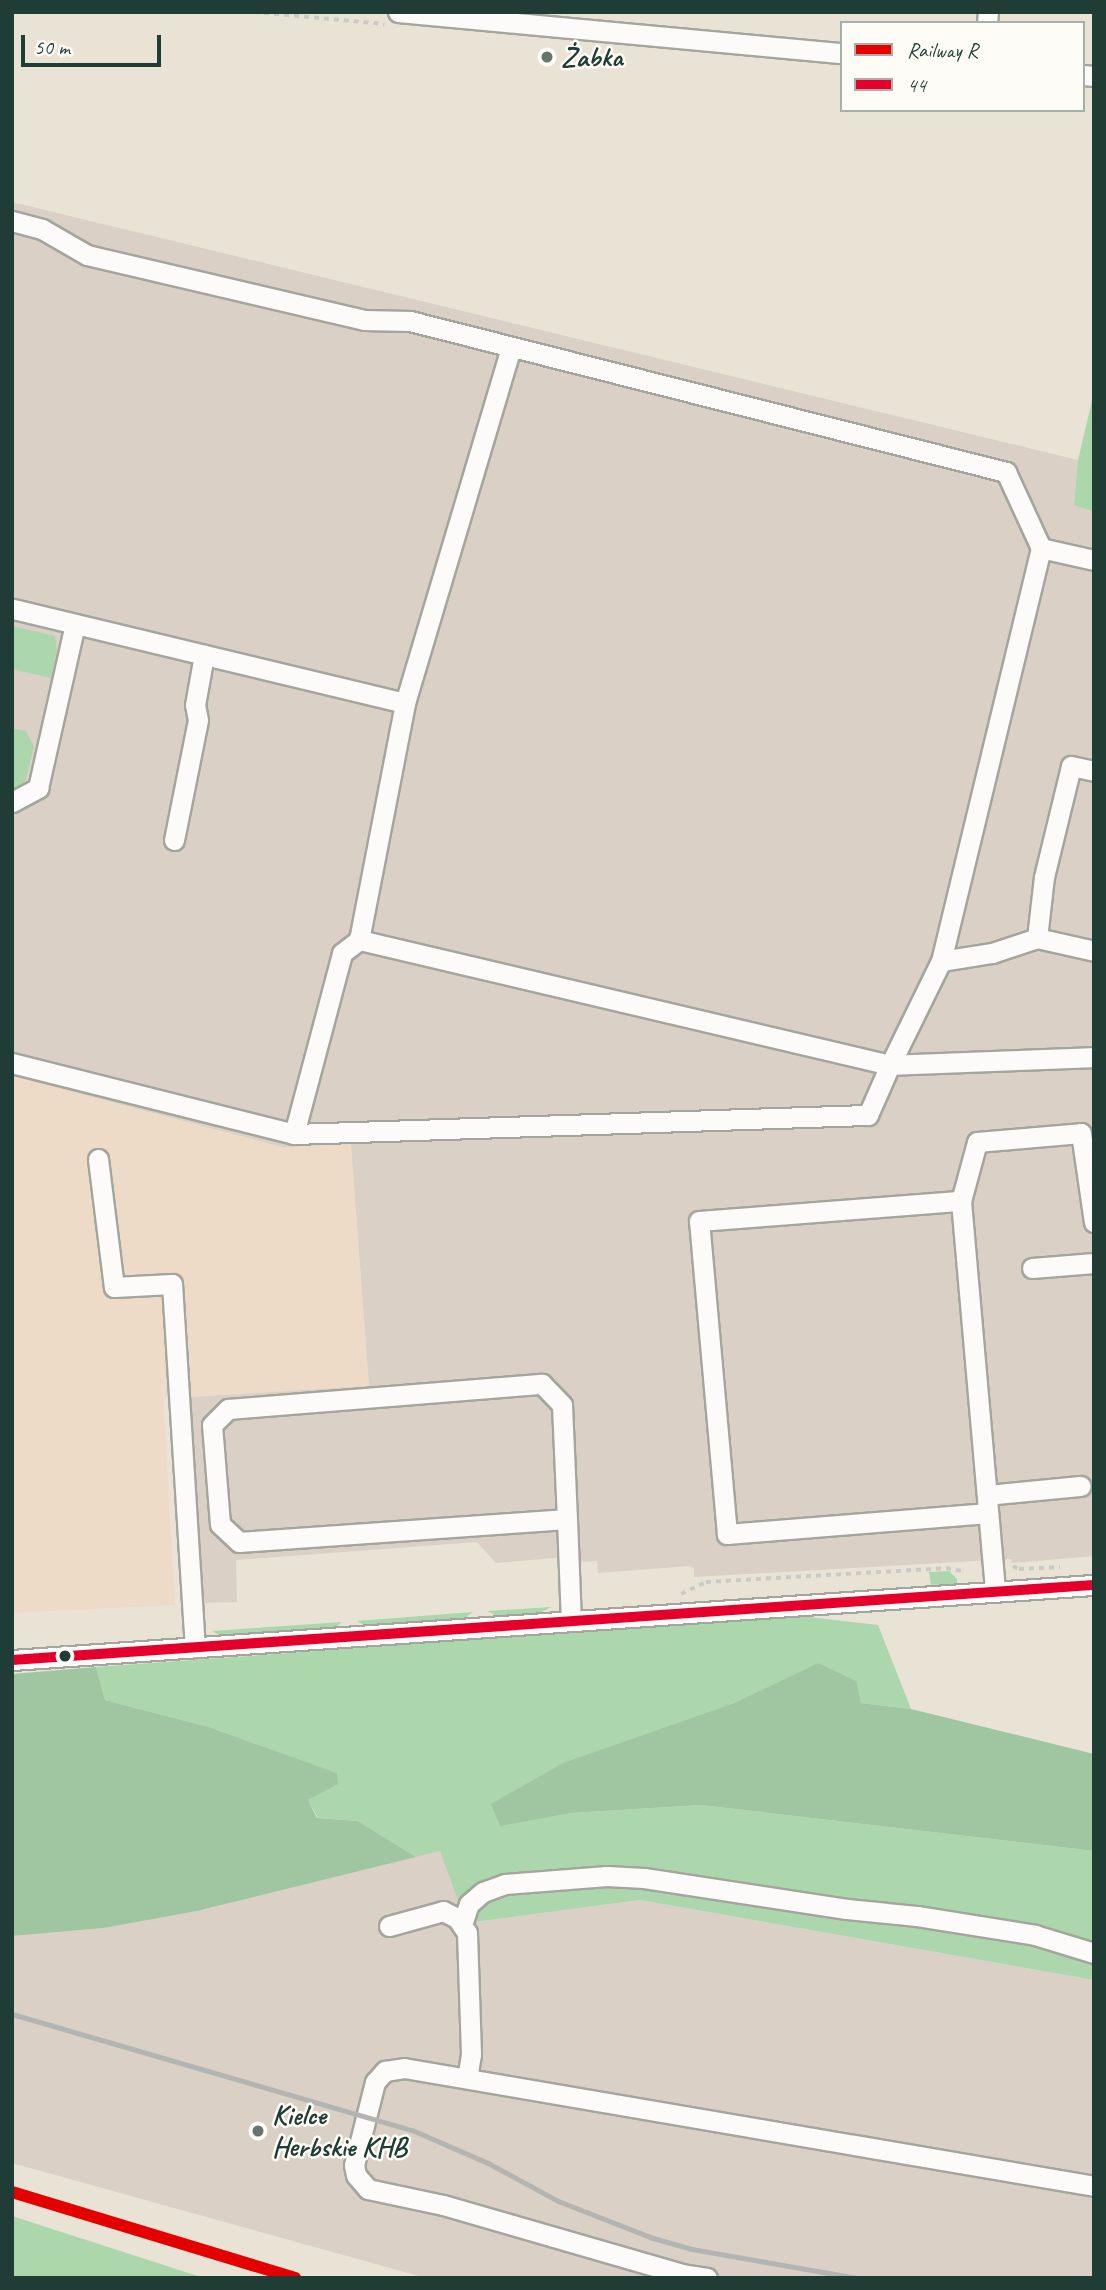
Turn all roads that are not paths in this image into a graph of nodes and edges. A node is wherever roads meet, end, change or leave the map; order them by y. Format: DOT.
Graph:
graph roads {
  1 [pos="398,12"];
  2 [pos="474,16"];
  3 [pos="840,52"];
  4 [pos="12,221"];
  5 [pos="512,347"];
  6 [pos="1041,548"];
  7 [pos="1094,560"];
  8 [pos="12,609"];
  9 [pos="75,624"];
  10 [pos="204,655"];
  11 [pos="405,704"];
  12 [pos="1094,771"];
  13 [pos="12,802"];
  14 [pos="174,840"];
  15 [pos="1037,938"];
  16 [pos="359,940"];
  17 [pos="1094,951"];
  18 [pos="941,961"];
  19 [pos="1094,1057"];
  20 [pos="12,1063"];
  21 [pos="890,1065"];
  22 [pos="294,1134"];
  23 [pos="98,1159"];
  24 [pos="961,1202"];
  25 [pos="1094,1222"];
  26 [pos="1094,1263"];
  27 [pos="1031,1268"];
  28 [pos="1081,1486"];
  29 [pos="987,1504"];
  30 [pos="567,1519"];
  31 [pos="1094,1585"];
  32 [pos="995,1591"];
  33 [pos="571,1621"];
  34 [pos="195,1647"];
  35 [pos="12,1660"];
  36 [pos="461,1925"];
  37 [pos="389,1926"];
  38 [pos="1094,1953"];
  39 [pos="467,2078"];
  40 [pos="1094,2186"];
  41 [pos="707,2278"];
  1 -- 2 [label="street"];
  2 -- 3 [label="street"];
  4 -- 5 [label="street"];
  5 -- 6 [label="street"];
  5 -- 11 [label="street"];
  6 -- 7 [label="street"];
  6 -- 18 [label="street"];
  8 -- 9 [label="street"];
  9 -- 10 [label="street"];
  9 -- 13 [label="street"];
  10 -- 11 [label="street"];
  10 -- 14 [label="street"];
  11 -- 16 [label="street"];
  12 -- 15 [label="street"];
  15 -- 17 [label="street"];
  15 -- 18 [label="street"];
  16 -- 21 [label="street"];
  16 -- 22 [label="street"];
  18 -- 21 [label="street"];
  19 -- 21 [label="street"];
  20 -- 22 [label="street"];
  21 -- 22 [label="street"];
  23 -- 34 [label="street"];
  24 -- 25 [label="street"];
  24 -- 29 [label="street"];
  24 -- 29 [label="street"];
  26 -- 27 [label="street"];
  28 -- 29 [label="street"];
  29 -- 32 [label="street"];
  30 -- 30 [label="street"];
  30 -- 33 [label="street"];
  31 -- 32 [label="street"];
  32 -- 33 [label="street"];
  33 -- 34 [label="street"];
  34 -- 35 [label="street"];
  36 -- 37 [label="street"];
  36 -- 38 [label="street"];
  36 -- 39 [label="street"];
  39 -- 40 [label="street"];
  39 -- 41 [label="street"];
}
